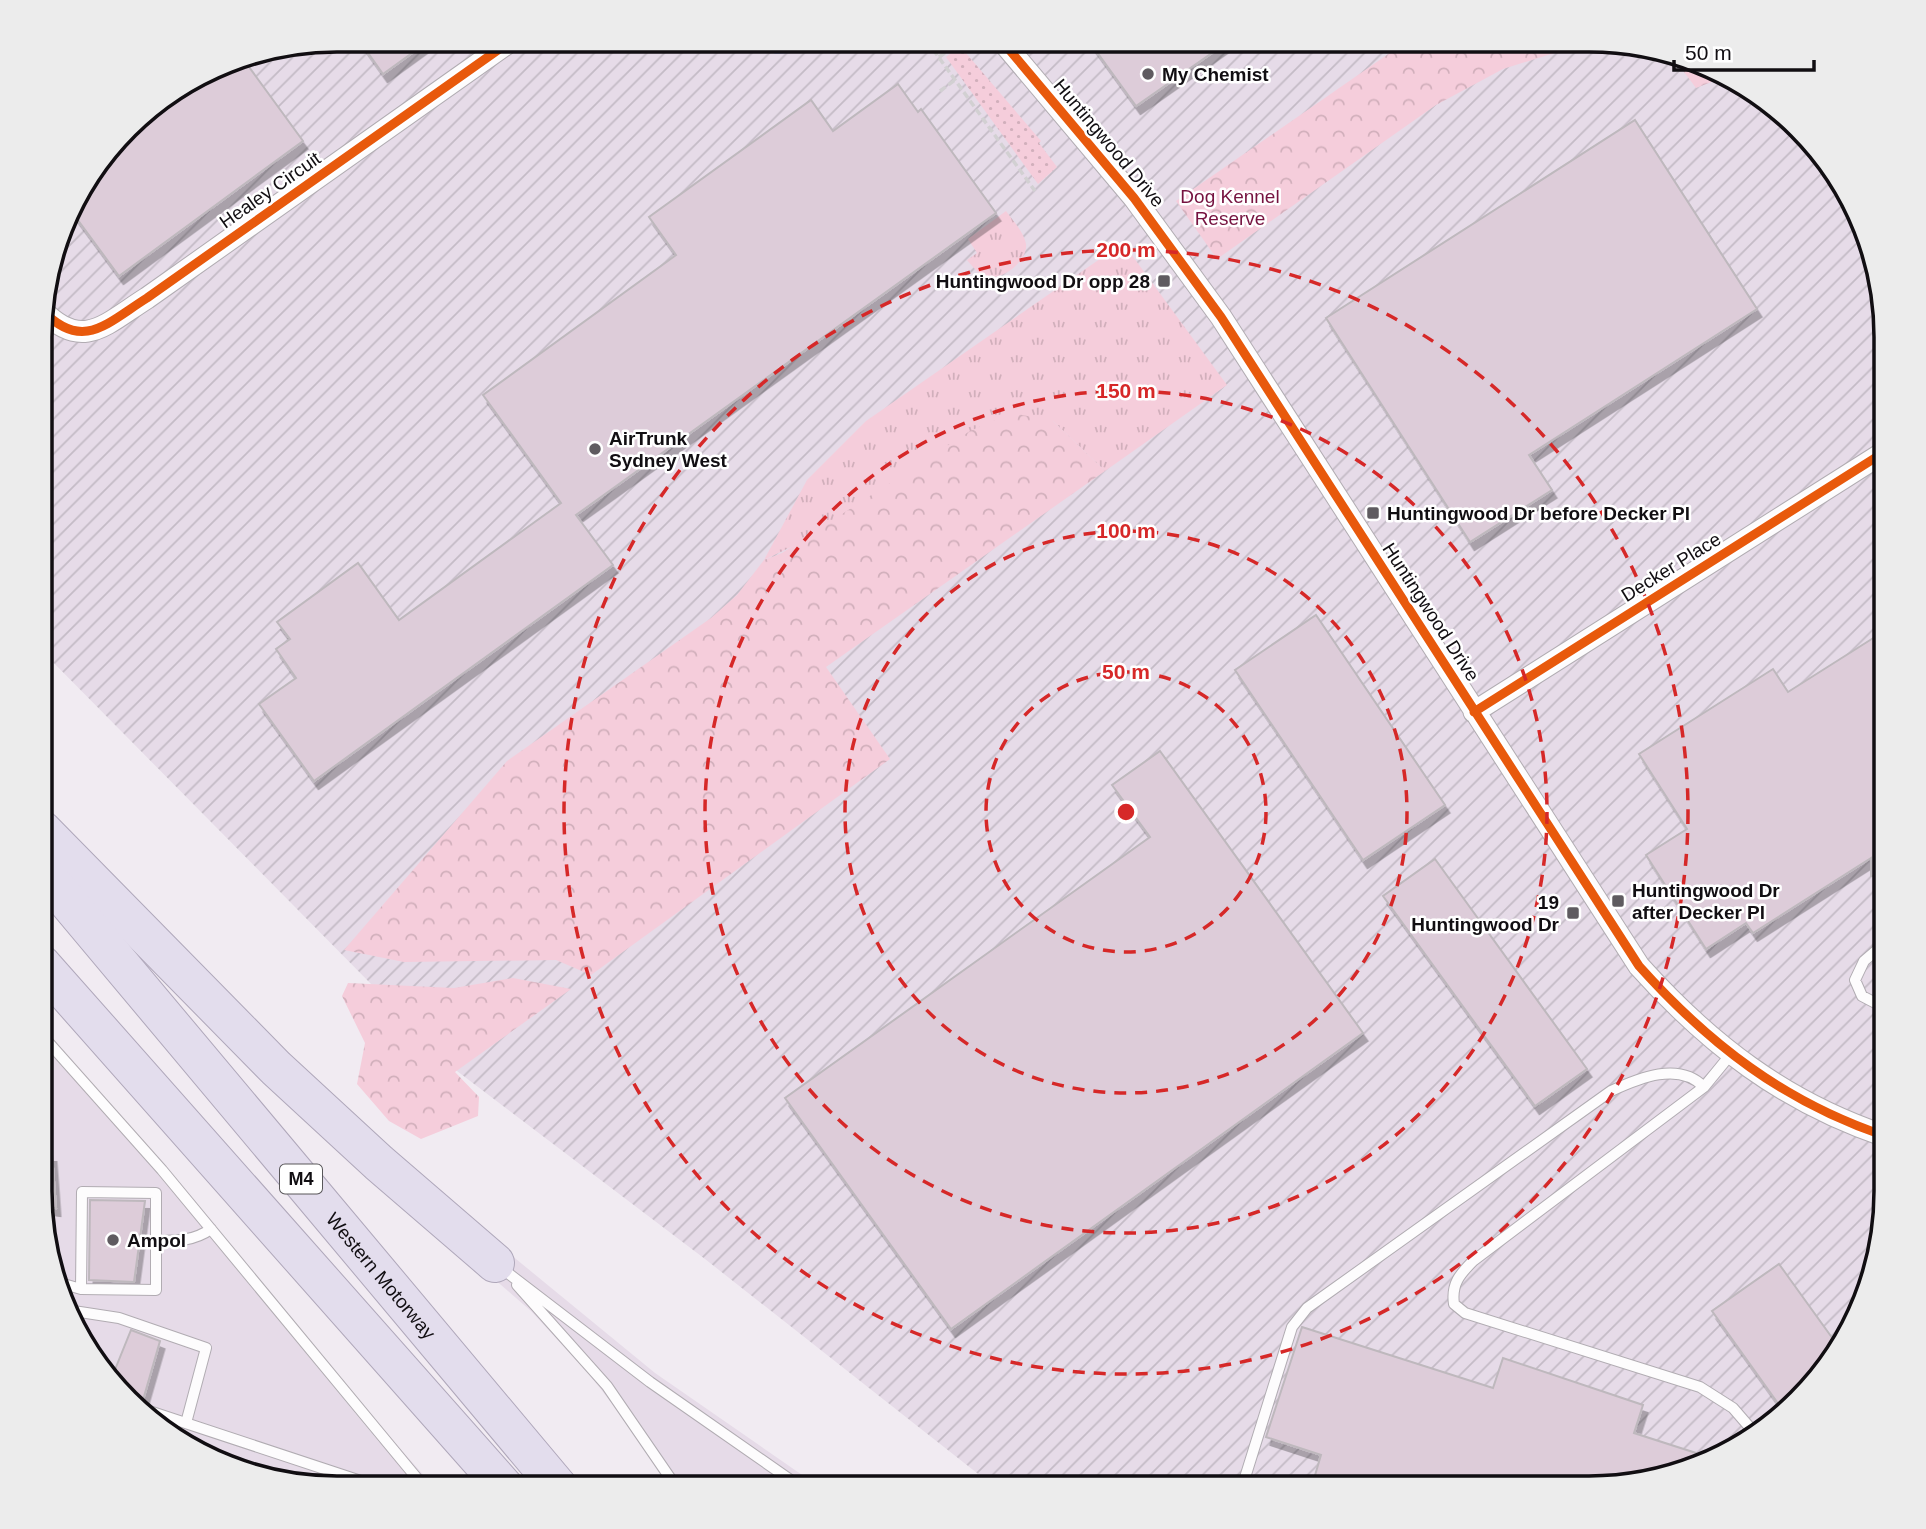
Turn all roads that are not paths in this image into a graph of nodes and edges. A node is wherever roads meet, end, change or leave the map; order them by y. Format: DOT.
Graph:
graph roads {
  1 [pos="495,52"];
  2 [pos="1011,52"];
  3 [pos="53,321"];
  4 [pos="1874,459"];
  5 [pos="1474,712"];
  6 [pos="52,840"];
  7 [pos="52,884"];
  8 [pos="1874,952"];
  9 [pos="52,976"];
  10 [pos="1874,1002"];
  11 [pos="52,1047"];
  12 [pos="1731,1054"];
  13 [pos="1704,1087"];
  14 [pos="1874,1131"];
  15 [pos="211,1229"];
  16 [pos="156,1241"];
  17 [pos="495,1263"];
  18 [pos="69,1286"];
  19 [pos="81,1289"];
  20 [pos="79,1312"];
  21 [pos="160,1414"];
  22 [pos="186,1423"];
  23 [pos="1750,1427"];
  24 [pos="346,1476"];
  25 [pos="415,1476"];
  26 [pos="494,1476"];
  27 [pos="549,1476"];
  28 [pos="669,1476"];
  29 [pos="785,1476"];
  30 [pos="1245,1476"];
  1 -- 3 [label="street, Healey Circuit"];
  2 -- 5 [label="street, Huntingwood Drive"];
  4 -- 5 [label="street, Decker Place"];
  5 -- 12 [label="street, Huntingwood Drive"];
  6 -- 17 [label="highway"];
  7 -- 27 [label="highway, Western Motorway / M4"];
  8 -- 10 [label="lane"];
  9 -- 26 [label="highway, M4"];
  11 -- 15 [label="lane"];
  12 -- 13 [label="lane"];
  12 -- 14 [label="street, Huntingwood Drive"];
  13 -- 23 [label="lane"];
  13 -- 30 [label="lane"];
  15 -- 16 [label="lane"];
  15 -- 25 [label="lane"];
  16 -- 19 [label="lane"];
  16 -- 19 [label="lane"];
  17 -- 28 [label="lane"];
  17 -- 29 [label="lane"];
  18 -- 19 [label="lane"];
  20 -- 22 [label="lane"];
  21 -- 22 [label="lane"];
  22 -- 24 [label="lane"];
}
